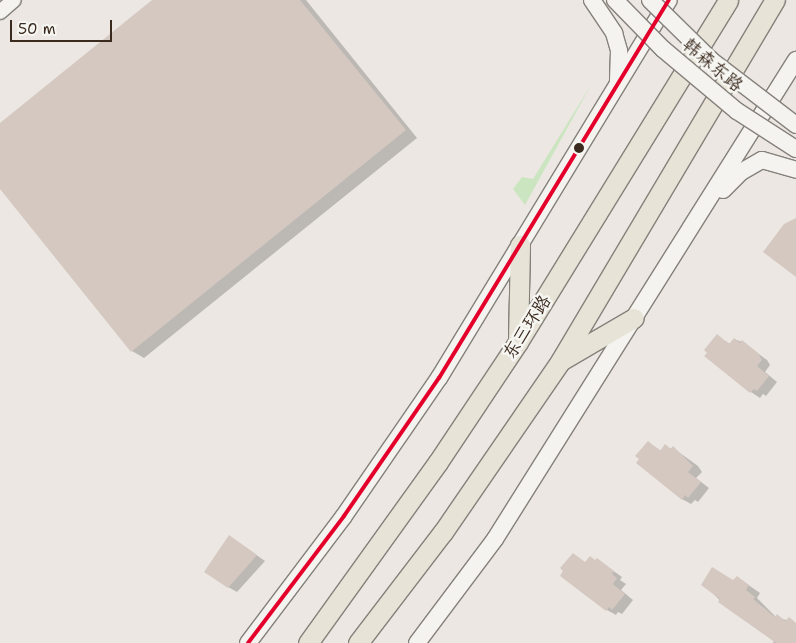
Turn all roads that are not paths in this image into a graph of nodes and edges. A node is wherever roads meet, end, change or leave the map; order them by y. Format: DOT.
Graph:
graph roads {
  1 [pos="14,0"];
  2 [pos="592,0"];
  3 [pos="615,0"];
  4 [pos="650,0"];
  5 [pos="669,0"];
  6 [pos="728,0"];
  7 [pos="775,0"];
  8 [pos="0,12"];
  9 [pos="796,60"];
  10 [pos="617,87"];
  11 [pos="796,125"];
  12 [pos="796,148"];
  13 [pos="796,170"];
  14 [pos="701,213"];
  15 [pos="520,245"];
  16 [pos="634,318"];
  17 [pos="518,342"];
  18 [pos="561,360"];
  19 [pos="248,643"];
  20 [pos="308,643"];
  21 [pos="358,643"];
  22 [pos="417,643"];
  1 -- 8 [label="street"];
  2 -- 10 [label="main road"];
  3 -- 12 [label="main road, 韩森东路, bridge"];
  4 -- 11 [label="main road, 韩森东路, bridge"];
  5 -- 10 [label="main road"];
  6 -- 17 [label="highway, 东三环路"];
  7 -- 18 [label="highway"];
  9 -- 14 [label="main road"];
  10 -- 15 [label="main road"];
  13 -- 14 [label="main road"];
  14 -- 16 [label="main road"];
  15 -- 17 [label="highway"];
  15 -- 19 [label="main road"];
  16 -- 18 [label="highway"];
  16 -- 22 [label="main road"];
  17 -- 20 [label="highway, 东三环路"];
  18 -- 21 [label="highway"];
}
